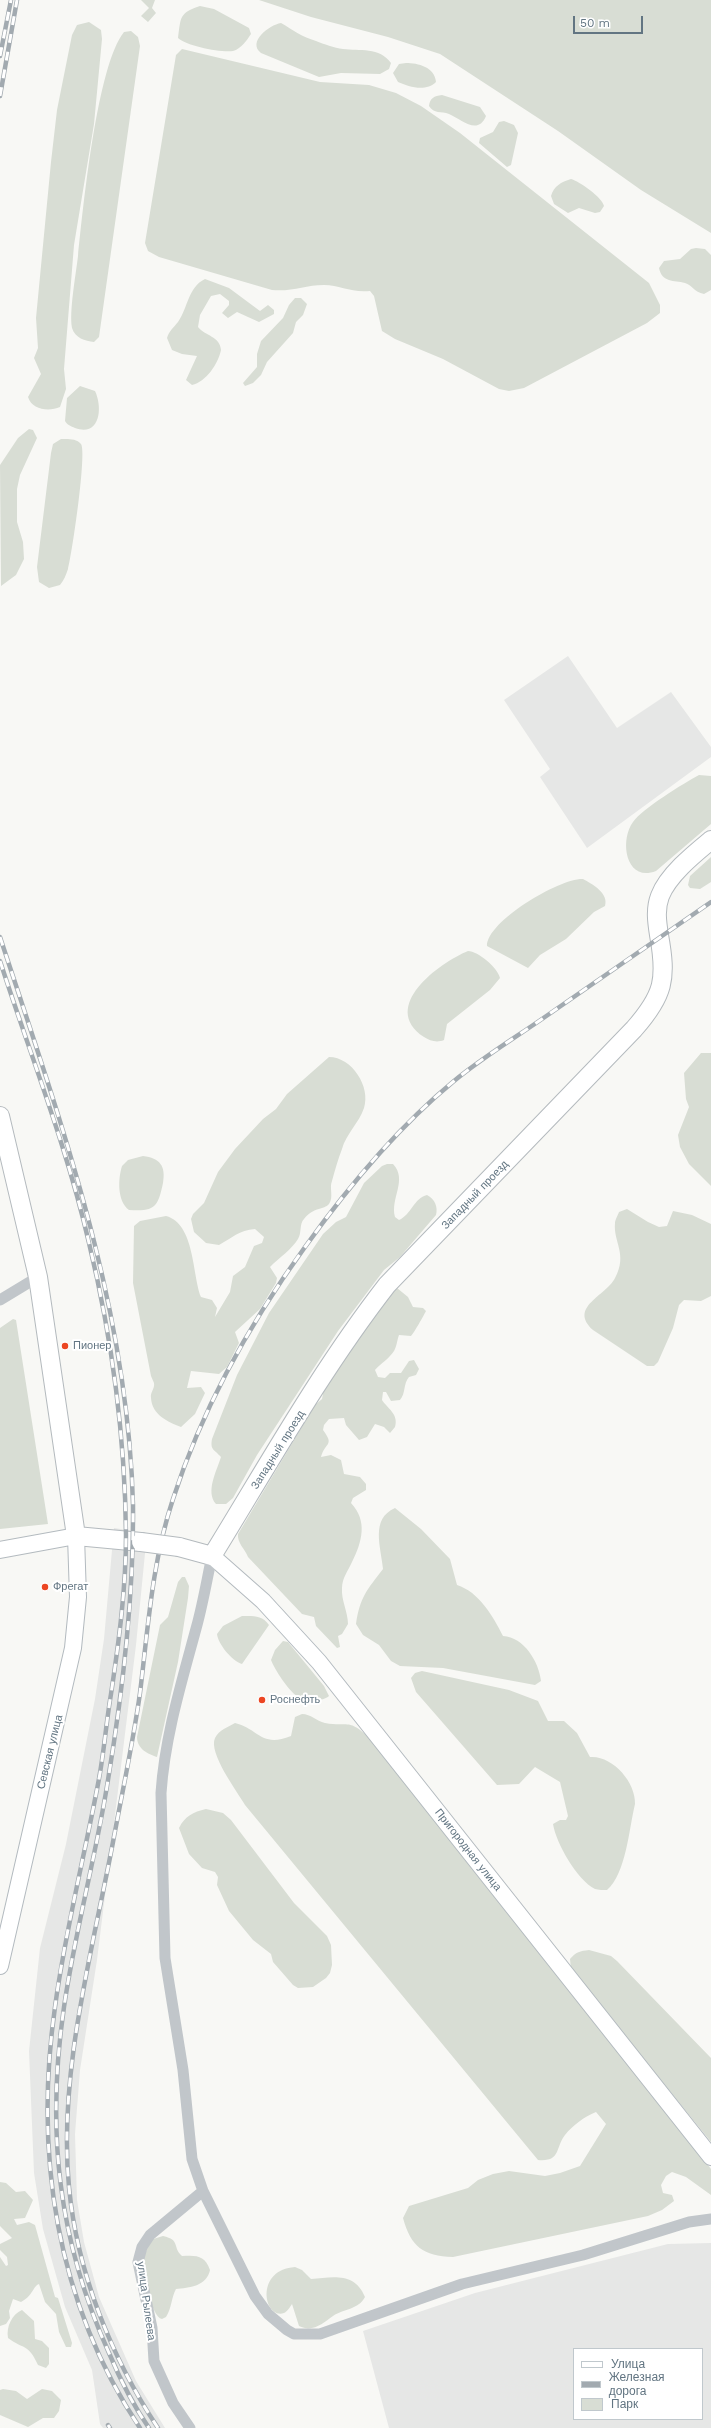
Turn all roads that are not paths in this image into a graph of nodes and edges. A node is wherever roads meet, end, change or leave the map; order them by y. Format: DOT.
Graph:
graph roads {
  1 [pos="711,840"];
  2 [pos="0,1116"];
  3 [pos="38,1277"];
  4 [pos="0,1300"];
  5 [pos="76,1536"];
  6 [pos="0,1550"];
  7 [pos="212,1556"];
  8 [pos="0,1966"];
  9 [pos="711,2157"];
  10 [pos="202,2191"];
  11 [pos="711,2220"];
  12 [pos="190,2428"];
  1 -- 7 [label="main road, Западный проезд"];
  2 -- 3 [label="main road"];
  3 -- 4 [label="street"];
  3 -- 5 [label="main road"];
  5 -- 6 [label="main road"];
  5 -- 7 [label="main road, bridge"];
  5 -- 8 [label="main road, Севская улица"];
  7 -- 9 [label="main road, Пригородная улица"];
  7 -- 10 [label="street"];
  10 -- 11 [label="street"];
  10 -- 12 [label="street, улица Рылеева"];
}
